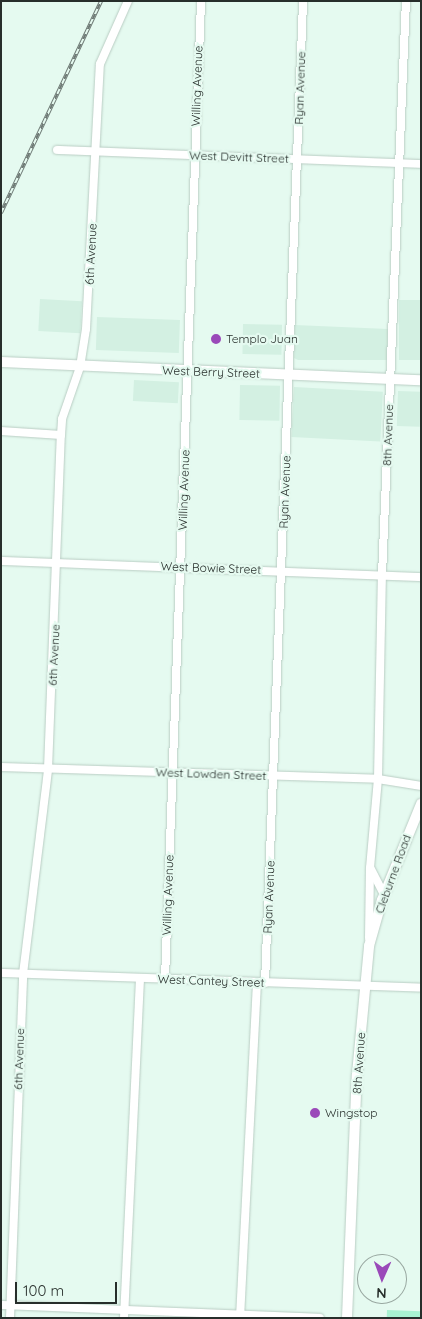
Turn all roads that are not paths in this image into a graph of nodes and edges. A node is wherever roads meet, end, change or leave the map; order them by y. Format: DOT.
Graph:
graph roads {
  1 [pos="128,1"];
  2 [pos="201,1"];
  3 [pos="303,1"];
  4 [pos="406,1"];
  5 [pos="56,150"];
  6 [pos="97,152"];
  7 [pos="194,156"];
  8 [pos="297,159"];
  9 [pos="399,163"];
  10 [pos="421,164"];
  11 [pos="1,362"];
  12 [pos="80,367"];
  13 [pos="188,372"];
  14 [pos="290,375"];
  15 [pos="390,379"];
  16 [pos="421,380"];
  17 [pos="1,431"];
  18 [pos="61,435"];
  19 [pos="1,561"];
  20 [pos="58,563"];
  21 [pos="181,567"];
  22 [pos="282,571"];
  23 [pos="382,575"];
  24 [pos="421,577"];
  25 [pos="1,767"];
  26 [pos="48,769"];
  27 [pos="173,773"];
  28 [pos="274,776"];
  29 [pos="378,779"];
  30 [pos="421,786"];
  31 [pos="421,804"];
  32 [pos="370,868"];
  33 [pos="384,895"];
  34 [pos="369,946"];
  35 [pos="1,973"];
  36 [pos="23,974"];
  37 [pos="140,978"];
  38 [pos="165,979"];
  39 [pos="261,983"];
  40 [pos="364,987"];
  41 [pos="421,988"];
  42 [pos="1,1305"];
  43 [pos="10,1306"];
  44 [pos="124,1314"];
  45 [pos="240,1316"];
  46 [pos="10,1318"];
  47 [pos="320,1318"];
  48 [pos="347,1318"];
  1 -- 6 [label="street, 6th Avenue"];
  2 -- 7 [label="street, Willing Avenue"];
  3 -- 8 [label="street, Ryan Avenue"];
  4 -- 9 [label="street, 8th Avenue"];
  5 -- 6 [label="street, West Devitt Street"];
  6 -- 7 [label="street, West Devitt Street"];
  6 -- 12 [label="street, 6th Avenue"];
  7 -- 8 [label="street, West Devitt Street"];
  7 -- 13 [label="street, Willing Avenue"];
  8 -- 9 [label="street, West Devitt Street"];
  8 -- 14 [label="street, Ryan Avenue"];
  9 -- 10 [label="street, West Devitt Street"];
  9 -- 15 [label="street, 8th Avenue"];
  11 -- 12 [label="main road, West Berry Street"];
  12 -- 13 [label="main road, West Berry Street"];
  12 -- 18 [label="street, 6th Avenue"];
  13 -- 14 [label="main road, West Berry Street"];
  13 -- 21 [label="street, Willing Avenue"];
  14 -- 15 [label="main road, West Berry Street"];
  14 -- 22 [label="street, Ryan Avenue"];
  15 -- 16 [label="main road, West Berry Street"];
  15 -- 23 [label="street, 8th Avenue"];
  17 -- 18 [label="street"];
  18 -- 20 [label="street, 6th Avenue"];
  19 -- 20 [label="street, West Bowie Street"];
  20 -- 21 [label="street, West Bowie Street"];
  20 -- 26 [label="street, 6th Avenue"];
  21 -- 22 [label="street, West Bowie Street"];
  21 -- 27 [label="street, Willing Avenue"];
  22 -- 23 [label="street, West Bowie Street"];
  22 -- 28 [label="street, Ryan Avenue"];
  23 -- 24 [label="street, West Bowie Street"];
  23 -- 29 [label="street, 8th Avenue"];
  25 -- 26 [label="street, West Lowden Street"];
  26 -- 27 [label="street, West Lowden Street"];
  26 -- 36 [label="street, 6th Avenue"];
  27 -- 28 [label="street, West Lowden Street"];
  27 -- 38 [label="street, Willing Avenue"];
  28 -- 29 [label="street, West Lowden Street"];
  28 -- 39 [label="street, Ryan Avenue"];
  29 -- 30 [label="street, West Lowden Street"];
  29 -- 32 [label="street, 8th Avenue"];
  31 -- 33 [label="main road, Cleburne Road"];
  32 -- 33 [label="street"];
  32 -- 34 [label="street, 8th Avenue"];
  33 -- 34 [label="main road, Cleburne Road"];
  34 -- 40 [label="main road, 8th Avenue"];
  35 -- 36 [label="street, West Cantey Street"];
  36 -- 37 [label="street, West Cantey Street"];
  36 -- 43 [label="street, 6th Avenue"];
  37 -- 38 [label="street, West Cantey Street"];
  37 -- 44 [label="street"];
  38 -- 39 [label="street, West Cantey Street"];
  39 -- 40 [label="street, West Cantey Street"];
  39 -- 45 [label="street, Ryan Avenue"];
  40 -- 41 [label="street, West Cantey Street"];
  40 -- 48 [label="main road, 8th Avenue"];
  42 -- 43 [label="street"];
  43 -- 44 [label="street"];
  43 -- 46 [label="street, 6th Avenue"];
  44 -- 45 [label="street"];
  45 -- 47 [label="street"];
}
